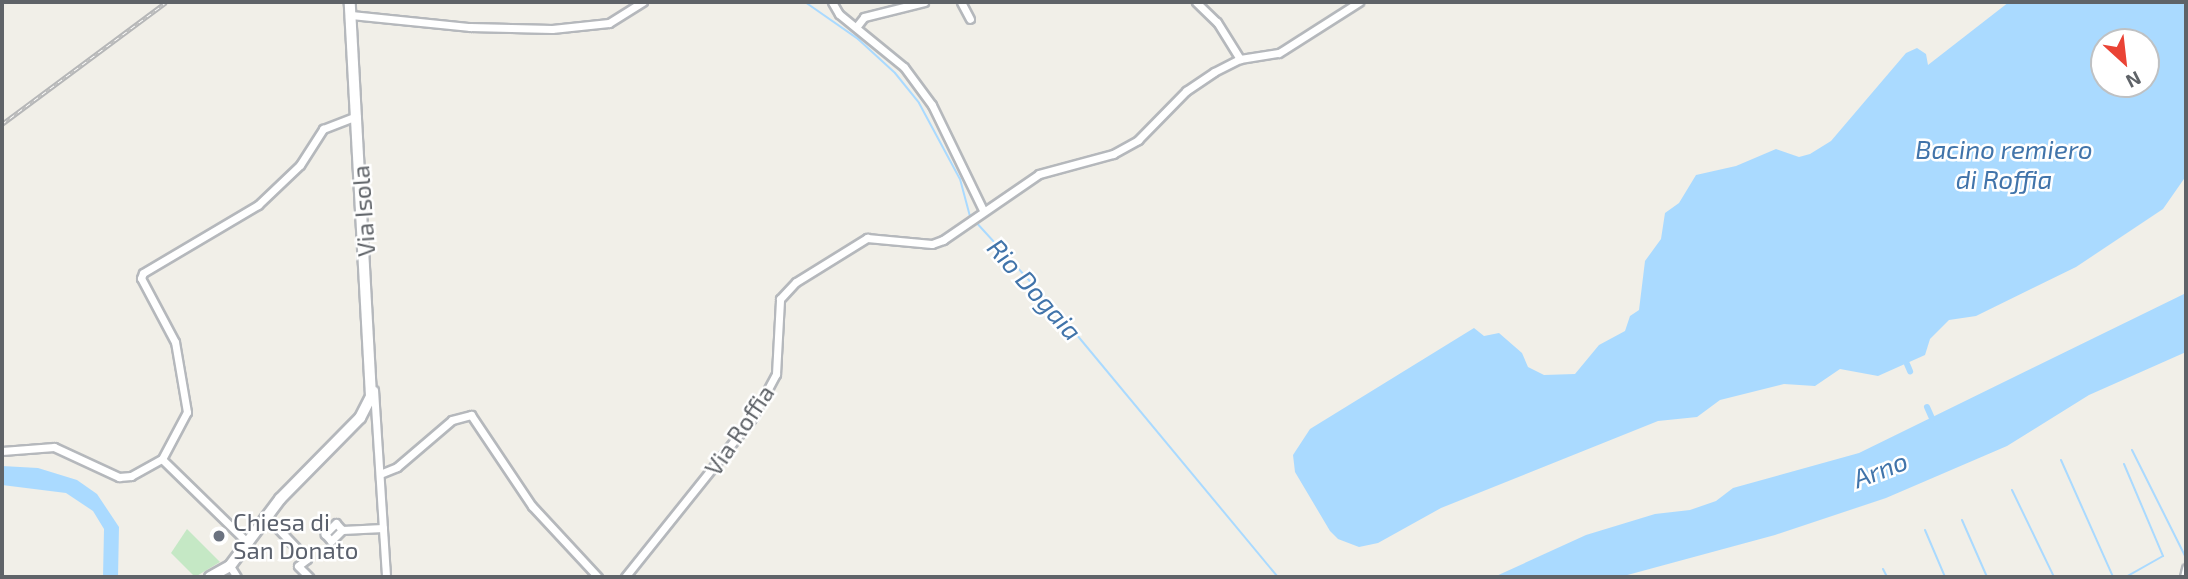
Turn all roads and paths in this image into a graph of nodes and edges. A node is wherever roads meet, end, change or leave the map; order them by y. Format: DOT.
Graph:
graph roads {
  1 [pos="350,2"];
  2 [pos="643,2"];
  3 [pos="832,2"];
  4 [pos="924,2"];
  5 [pos="961,2"];
  6 [pos="1196,2"];
  7 [pos="1359,2"];
  8 [pos="351,15"];
  9 [pos="970,19"];
  10 [pos="857,26"];
  11 [pos="1240,59"];
  12 [pos="357,116"];
  13 [pos="983,210"];
  14 [pos="373,378"];
  15 [pos="362,415"];
  16 [pos="377,421"];
  17 [pos="376,432"];
  18 [pos="2,451"];
  19 [pos="162,459"];
  20 [pos="380,474"];
  21 [pos="267,517"];
  22 [pos="383,528"];
  23 [pos="342,530"];
  24 [pos="248,543"];
  25 [pos="230,566"];
  26 [pos="2186,568"];
  27 [pos="210,577"];
  28 [pos="237,577"];
  29 [pos="309,577"];
  30 [pos="386,577"];
  31 [pos="598,577"];
  32 [pos="625,577"];
  33 [pos="2184,577"];
  1 -- 8 [label="street, Via Isola"];
  2 -- 8 [label="street"];
  3 -- 10 [label="street"];
  4 -- 10 [label="street"];
  5 -- 9 [label="street"];
  6 -- 11 [label="street"];
  7 -- 11 [label="street"];
  8 -- 12 [label="street, Via Isola"];
  10 -- 13 [label="street"];
  11 -- 13 [label="street, Via Roffia"];
  12 -- 14 [label="street, Via Isola"];
  12 -- 19 [label="street"];
  13 -- 32 [label="street, Via Roffia"];
  14 -- 15 [label="street"];
  14 -- 16 [label="street, Via Isola"];
  15 -- 16 [label="street"];
  15 -- 17 [label="street"];
  15 -- 21 [label="street"];
  16 -- 17 [label="street, Via Isola"];
  17 -- 20 [label="street, Via Isola"];
  18 -- 19 [label="street"];
  19 -- 24 [label="street"];
  20 -- 22 [label="street, Via Isola"];
  20 -- 31 [label="street"];
  21 -- 24 [label="street"];
  21 -- 29 [label="street"];
  22 -- 23 [label="street"];
  22 -- 30 [label="street, Via Isola"];
  24 -- 25 [label="street"];
  25 -- 27 [label="street"];
  25 -- 28 [label="street"];
  26 -- 33 [label="street"];
}
